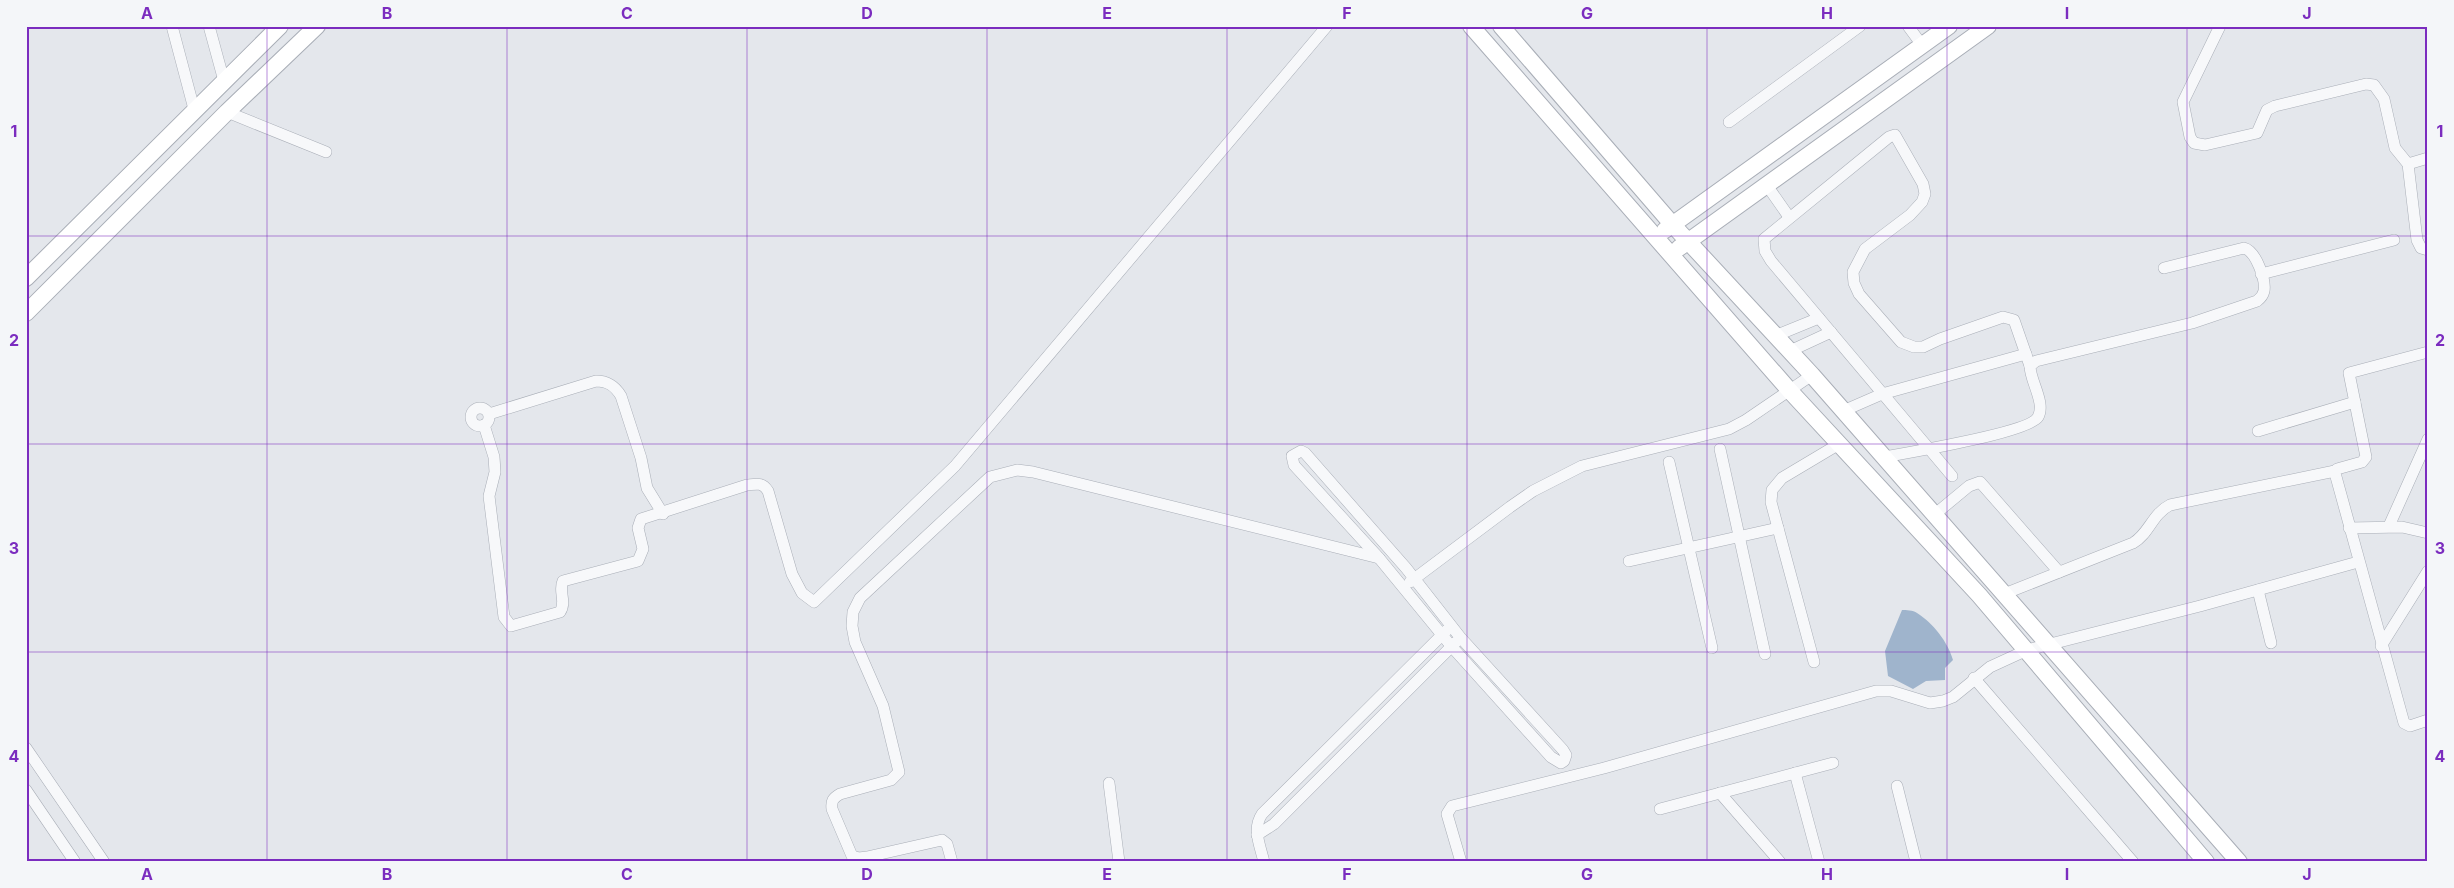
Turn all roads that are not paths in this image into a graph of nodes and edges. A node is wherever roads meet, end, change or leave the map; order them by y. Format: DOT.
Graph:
graph roads {
  1 [pos="172,26"];
  2 [pos="209,26"];
  3 [pos="280,26"];
  4 [pos="318,26"];
  5 [pos="1327,26"];
  6 [pos="1471,26"];
  7 [pos="1502,26"];
  8 [pos="1860,26"];
  9 [pos="1908,26"];
  10 [pos="1988,26"];
  11 [pos="2220,26"];
  12 [pos="1942,28"];
  13 [pos="1922,45"];
  14 [pos="224,81"];
  15 [pos="194,109"];
  16 [pos="227,112"];
  17 [pos="1729,122"];
  18 [pos="326,152"];
  19 [pos="2428,158"];
  20 [pos="2408,164"];
  21 [pos="1766,184"];
  22 [pos="1789,217"];
  23 [pos="1672,224"];
  24 [pos="1655,237"];
  25 [pos="2394,240"];
  26 [pos="1687,241"];
  27 [pos="2428,250"];
  28 [pos="1671,256"];
  29 [pos="2164,268"];
  30 [pos="28,273"];
  31 [pos="2261,274"];
  32 [pos="26,313"];
  33 [pos="1819,318"];
  34 [pos="1831,332"];
  35 [pos="1775,336"];
  36 [pos="1790,351"];
  37 [pos="2428,352"];
  38 [pos="2026,354"];
  39 [pos="2030,366"];
  40 [pos="1812,376"];
  41 [pos="1790,391"];
  42 [pos="1882,394"];
  43 [pos="2355,402"];
  44 [pos="1844,411"];
  45 [pos="2258,431"];
  46 [pos="2428,439"];
  47 [pos="1839,444"];
  48 [pos="1720,449"];
  49 [pos="1928,449"];
  50 [pos="1884,457"];
  51 [pos="1669,462"];
  52 [pos="2335,470"];
  53 [pos="1952,476"];
  54 [pos="663,514"];
  55 [pos="1934,515"];
  56 [pos="2389,526"];
  57 [pos="1778,528"];
  58 [pos="2349,528"];
  59 [pos="2428,533"];
  60 [pos="1740,536"];
  61 [pos="1690,548"];
  62 [pos="1379,558"];
  63 [pos="1629,561"];
  64 [pos="2358,562"];
  65 [pos="2428,571"];
  66 [pos="2059,572"];
  67 [pos="1415,579"];
  68 [pos="1403,586"];
  69 [pos="2258,590"];
  70 [pos="2004,594"];
  71 [pos="1452,626"];
  72 [pos="1442,635"];
  73 [pos="1460,637"];
  74 [pos="2272,643"];
  75 [pos="2049,646"];
  76 [pos="2381,646"];
  77 [pos="1452,647"];
  78 [pos="1712,648"];
  79 [pos="2027,650"];
  80 [pos="1765,654"];
  81 [pos="1814,662"];
  82 [pos="1974,678"];
  83 [pos="2428,720"];
  84 [pos="26,748"];
  85 [pos="1834,762"];
  86 [pos="1794,773"];
  87 [pos="1109,783"];
  88 [pos="1897,786"];
  89 [pos="26,790"];
  90 [pos="1720,793"];
  91 [pos="1660,809"];
  92 [pos="1257,835"];
  93 [pos="75,862"];
  94 [pos="104,862"];
  95 [pos="952,862"];
  96 [pos="1119,862"];
  97 [pos="1264,862"];
  98 [pos="1461,862"];
  99 [pos="1780,862"];
  100 [pos="1819,862"];
  101 [pos="1916,862"];
  102 [pos="2133,862"];
  103 [pos="2206,862"];
  104 [pos="2238,862"];
  1 -- 15 [label="street"];
  2 -- 14 [label="street"];
  3 -- 14 [label="street"];
  4 -- 16 [label="street"];
  5 -- 54 [label="street"];
  6 -- 24 [label="street"];
  7 -- 23 [label="street"];
  8 -- 17 [label="street"];
  9 -- 13 [label="street"];
  10 -- 21 [label="street"];
  11 -- 20 [label="street"];
  12 -- 13 [label="street"];
  13 -- 23 [label="street"];
  14 -- 15 [label="street"];
  15 -- 30 [label="street"];
  16 -- 18 [label="street"];
  16 -- 32 [label="street"];
  19 -- 20 [label="street"];
  20 -- 27 [label="street"];
  21 -- 22 [label="street"];
  21 -- 26 [label="street"];
  22 -- 33 [label="street"];
  22 -- 38 [label="street"];
  23 -- 24 [label="street"];
  23 -- 26 [label="street"];
  24 -- 28 [label="street"];
  25 -- 31 [label="street"];
  26 -- 28 [label="street"];
  26 -- 35 [label="street"];
  28 -- 41 [label="street"];
  29 -- 31 [label="street"];
  31 -- 39 [label="street"];
  33 -- 34 [label="street"];
  33 -- 35 [label="street"];
  34 -- 36 [label="street"];
  34 -- 42 [label="street"];
  35 -- 36 [label="street"];
  36 -- 40 [label="street"];
  37 -- 43 [label="street"];
  38 -- 39 [label="street"];
  38 -- 42 [label="street"];
  39 -- 49 [label="street"];
  40 -- 41 [label="street"];
  40 -- 44 [label="street"];
  41 -- 47 [label="street"];
  41 -- 67 [label="street"];
  42 -- 44 [label="street"];
  42 -- 49 [label="street"];
  43 -- 45 [label="street"];
  43 -- 52 [label="street"];
  44 -- 50 [label="street"];
  46 -- 56 [label="street"];
  47 -- 57 [label="street"];
  47 -- 79 [label="street"];
  48 -- 60 [label="street"];
  49 -- 50 [label="street"];
  49 -- 53 [label="street"];
  50 -- 55 [label="street"];
  51 -- 61 [label="street"];
  52 -- 58 [label="street"];
  52 -- 66 [label="street"];
  54 -- 54 [label="street"];
  55 -- 66 [label="street"];
  55 -- 70 [label="street"];
  56 -- 58 [label="street"];
  56 -- 59 [label="street"];
  57 -- 60 [label="street"];
  57 -- 81 [label="street"];
  58 -- 64 [label="street"];
  60 -- 61 [label="street"];
  60 -- 80 [label="street"];
  61 -- 63 [label="street"];
  61 -- 78 [label="street"];
  62 -- 67 [label="street"];
  62 -- 68 [label="street"];
  62 -- 95 [label="street"];
  64 -- 69 [label="street"];
  64 -- 76 [label="street"];
  65 -- 76 [label="street"];
  66 -- 70 [label="street"];
  67 -- 68 [label="street"];
  67 -- 71 [label="street"];
  68 -- 72 [label="street"];
  69 -- 74 [label="street"];
  69 -- 75 [label="street"];
  70 -- 75 [label="street"];
  71 -- 72 [label="street"];
  71 -- 73 [label="street"];
  72 -- 77 [label="street"];
  72 -- 92 [label="street"];
  73 -- 77 [label="street"];
  73 -- 77 [label="street"];
  75 -- 79 [label="street"];
  75 -- 104 [label="street"];
  76 -- 83 [label="street"];
  77 -- 92 [label="street"];
  79 -- 82 [label="street"];
  79 -- 103 [label="street"];
  82 -- 98 [label="street"];
  82 -- 102 [label="street"];
  84 -- 94 [label="street"];
  85 -- 86 [label="street"];
  86 -- 90 [label="street"];
  86 -- 100 [label="street"];
  87 -- 96 [label="street"];
  88 -- 101 [label="street"];
  89 -- 93 [label="street"];
  90 -- 91 [label="street"];
  90 -- 99 [label="street"];
  92 -- 97 [label="street"];
}
